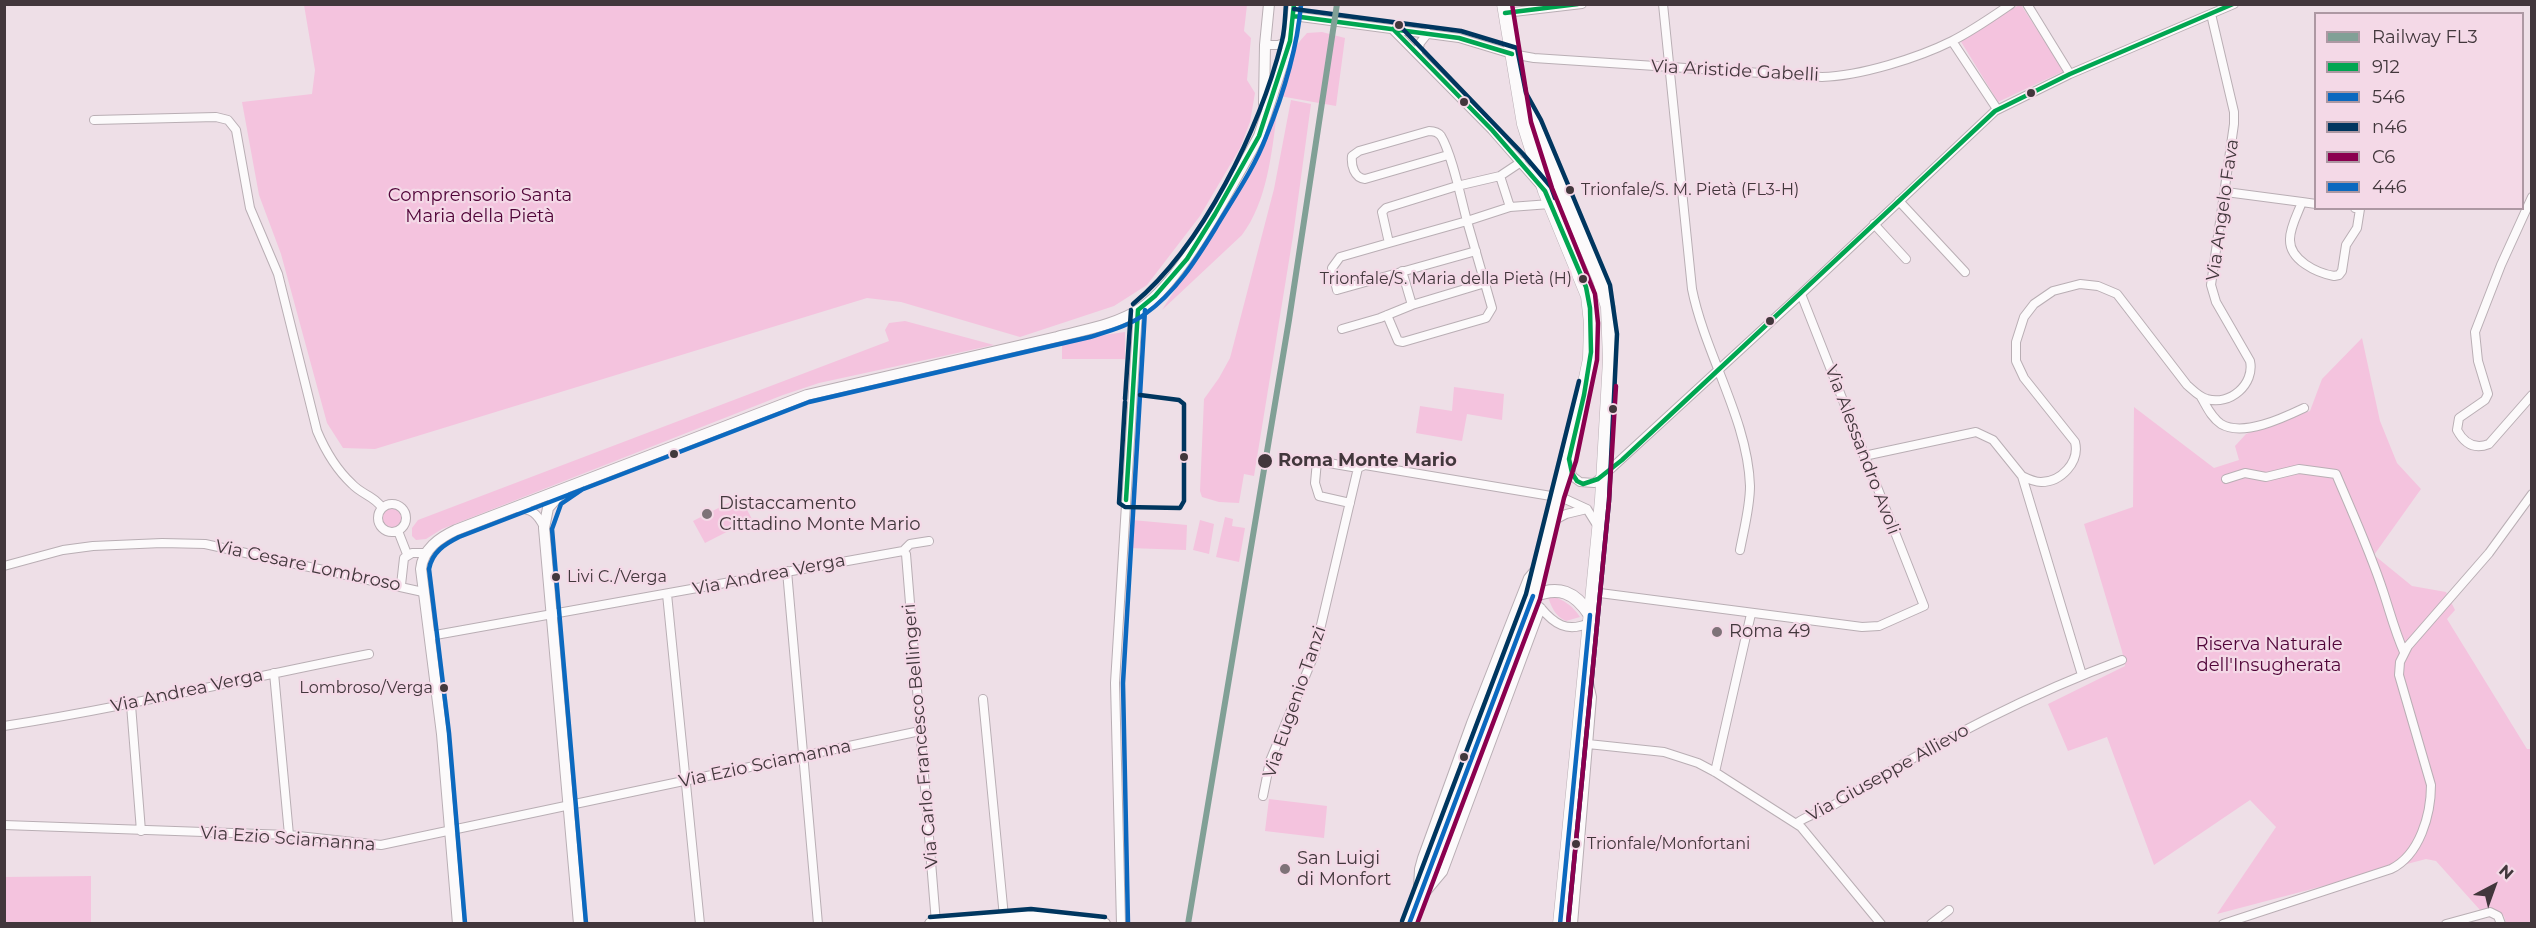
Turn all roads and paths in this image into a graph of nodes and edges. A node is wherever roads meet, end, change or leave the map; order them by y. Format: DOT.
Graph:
graph roads {
  1 [pos="1269,4"];
  2 [pos="1582,4"];
  3 [pos="1663,4"];
  4 [pos="2011,4"];
  5 [pos="2026,4"];
  6 [pos="2234,4"];
  7 [pos="1557,6"];
  8 [pos="1504,9"];
  9 [pos="1294,10"];
  10 [pos="2211,14"];
  11 [pos="1393,29"];
  12 [pos="1428,33"];
  13 [pos="1290,41"];
  14 [pos="1952,41"];
  15 [pos="1265,45"];
  16 [pos="1418,52"];
  17 [pos="1512,54"];
  18 [pos="1669,68"];
  19 [pos="2070,74"];
  20 [pos="1519,95"];
  21 [pos="1997,109"];
  22 [pos="1264,113"];
  23 [pos="94,120"];
  24 [pos="1448,155"];
  25 [pos="1521,162"];
  26 [pos="1500,176"];
  27 [pos="1457,186"];
  28 [pos="2226,192"];
  29 [pos="2532,197"];
  30 [pos="1548,198"];
  31 [pos="1899,201"];
  32 [pos="2302,202"];
  33 [pos="2314,204"];
  34 [pos="1509,207"];
  35 [pos="2360,210"];
  36 [pos="1467,220"];
  37 [pos="1874,224"];
  38 [pos="1389,243"];
  39 [pos="1476,251"];
  40 [pos="1906,259"];
  41 [pos="1402,272"];
  42 [pos="1965,272"];
  43 [pos="1485,283"];
  44 [pos="1802,294"];
  45 [pos="1412,305"];
  46 [pos="1138,310"];
  47 [pos="1387,315"];
  48 [pos="1342,329"];
  49 [pos="1718,370"];
  50 [pos="2532,395"];
  51 [pos="2201,396"];
  52 [pos="2304,408"];
  53 [pos="1864,456"];
  54 [pos="1569,459"];
  55 [pos="1358,468"];
  56 [pos="1603,476"];
  57 [pos="2022,476"];
  58 [pos="2226,478"];
  59 [pos="566,488"];
  60 [pos="2532,494"];
  61 [pos="1557,496"];
  62 [pos="1350,503"];
  63 [pos="382,508"];
  64 [pos="513,508"];
  65 [pos="1587,509"];
  66 [pos="1551,522"];
  67 [pos="544,528"];
  68 [pos="398,531"];
  69 [pos="1599,532"];
  70 [pos="929,541"];
  71 [pos="1740,550"];
  72 [pos="903,551"];
  73 [pos="427,552"];
  74 [pos="407,554"];
  75 [pos="1542,563"];
  76 [pos="4,566"];
  77 [pos="787,571"];
  78 [pos="401,585"];
  79 [pos="423,592"];
  80 [pos="1592,592"];
  81 [pos="667,594"];
  82 [pos="1533,596"];
  83 [pos="1541,608"];
  84 [pos="553,613"];
  85 [pos="1751,614"];
  86 [pos="1589,619"];
  87 [pos="430,636"];
  88 [pos="2404,652"];
  89 [pos="369,654"];
  90 [pos="2122,660"];
  91 [pos="1585,668"];
  92 [pos="274,673"];
  93 [pos="2082,675"];
  94 [pos="983,699"];
  95 [pos="131,705"];
  96 [pos="4,726"];
  97 [pos="920,731"];
  98 [pos="1588,744"];
  99 [pos="802,754"];
  100 [pos="1715,772"];
  101 [pos="686,780"];
  102 [pos="1263,796"];
  103 [pos="570,805"];
  104 [pos="1797,823"];
  105 [pos="4,825"];
  106 [pos="451,830"];
  107 [pos="141,831"];
  108 [pos="289,835"];
  109 [pos="1418,901"];
  110 [pos="1948,910"];
  111 [pos="1004,917"];
  112 [pos="1031,920"];
  113 [pos="936,923"];
  114 [pos="458,924"];
  115 [pos="579,924"];
  116 [pos="700,924"];
  117 [pos="818,924"];
  118 [pos="931,924"];
  119 [pos="1104,924"];
  120 [pos="1121,924"];
  121 [pos="1409,924"];
  122 [pos="1560,924"];
  123 [pos="1573,924"];
  124 [pos="1881,924"];
  125 [pos="1931,924"];
  126 [pos="2223,924"];
  127 [pos="2446,924"];
  128 [pos="2501,924"];
  1 -- 15 [label="street"];
  2 -- 7 [label="street"];
  3 -- 18 [label="street"];
  4 -- 14 [label="street, Via Aristide Gabelli"];
  5 -- 19 [label="street"];
  6 -- 10 [label="street"];
  7 -- 8 [label="street"];
  8 -- 17 [label="main road"];
  9 -- 11 [label="street, Via Aristide Gabelli"];
  9 -- 13 [label="street"];
  10 -- 19 [label="street"];
  10 -- 28 [label="street, Via Angelo Fava"];
  11 -- 12 [label="street, Via Aristide Gabelli"];
  11 -- 16 [label="street"];
  12 -- 16 [label="street"];
  12 -- 17 [label="street, Via Aristide Gabelli"];
  13 -- 15 [label="street"];
  13 -- 22 [label="street"];
  14 -- 18 [label="street, Via Aristide Gabelli"];
  14 -- 21 [label="street"];
  15 -- 22 [label="street"];
  16 -- 25 [label="street"];
  17 -- 18 [label="street, Via Aristide Gabelli"];
  17 -- 20 [label="main road"];
  18 -- 49 [label="street"];
  19 -- 21 [label="street"];
  20 -- 30 [label="main road"];
  20 -- 56 [label="main road"];
  21 -- 31 [label="street"];
  22 -- 46 [label="street"];
  23 -- 63 [label="street"];
  24 -- 24 [label="street"];
  24 -- 27 [label="street"];
  25 -- 26 [label="street"];
  25 -- 30 [label="street"];
  26 -- 27 [label="street"];
  26 -- 34 [label="street"];
  27 -- 36 [label="street"];
  27 -- 38 [label="street"];
  28 -- 32 [label="street"];
  28 -- 51 [label="street, Via Angelo Fava"];
  29 -- 50 [label="street"];
  30 -- 34 [label="street"];
  30 -- 54 [label="main road"];
  31 -- 37 [label="street"];
  31 -- 42 [label="street"];
  32 -- 33 [label="street"];
  32 -- 35 [label="street"];
  34 -- 36 [label="street"];
  36 -- 38 [label="street"];
  36 -- 39 [label="street"];
  37 -- 40 [label="street"];
  37 -- 44 [label="street"];
  38 -- 41 [label="street"];
  39 -- 41 [label="street"];
  39 -- 43 [label="street"];
  41 -- 45 [label="street"];
  43 -- 45 [label="street"];
  43 -- 47 [label="street"];
  44 -- 49 [label="street"];
  44 -- 53 [label="street, Via Alessandro Avoli"];
  45 -- 47 [label="street"];
  46 -- 59 [label="street"];
  46 -- 120 [label="street"];
  47 -- 48 [label="street"];
  49 -- 56 [label="street"];
  49 -- 71 [label="street"];
  51 -- 52 [label="street"];
  51 -- 57 [label="street"];
  53 -- 57 [label="street"];
  53 -- 85 [label="street, Via Alessandro Avoli"];
  54 -- 56 [label="street"];
  54 -- 61 [label="main road"];
  55 -- 61 [label="street"];
  55 -- 62 [label="street, Via Eugenio Tanzi"];
  55 -- 62 [label="street"];
  56 -- 69 [label="main road"];
  57 -- 93 [label="street"];
  58 -- 88 [label="street"];
  59 -- 64 [label="street"];
  59 -- 67 [label="street"];
  60 -- 88 [label="street"];
  61 -- 65 [label="street"];
  61 -- 66 [label="main road"];
  62 -- 102 [label="street, Via Eugenio Tanzi"];
  63 -- 68 [label="street"];
  63 -- 68 [label="street"];
  64 -- 67 [label="street"];
  64 -- 73 [label="street"];
  65 -- 66 [label="street"];
  65 -- 69 [label="street"];
  66 -- 75 [label="main road"];
  67 -- 84 [label="street"];
  68 -- 74 [label="street"];
  69 -- 80 [label="main road"];
  70 -- 72 [label="street, Via Andrea Verga"];
  72 -- 77 [label="street, Via Andrea Verga"];
  72 -- 97 [label="street, Via Carlo Francesco Bellingeri"];
  73 -- 74 [label="street"];
  73 -- 79 [label="street"];
  74 -- 78 [label="street"];
  75 -- 82 [label="main road"];
  75 -- 109 [label="street"];
  76 -- 78 [label="street, Via Cesare Lombroso"];
  77 -- 81 [label="street, Via Andrea Verga"];
  77 -- 99 [label="street"];
  78 -- 79 [label="street, Via Cesare Lombroso"];
  79 -- 87 [label="street, Via Cesare Lombroso"];
  80 -- 85 [label="street"];
  80 -- 86 [label="main road"];
  81 -- 84 [label="street, Via Andrea Verga"];
  81 -- 101 [label="street"];
  82 -- 83 [label="street"];
  82 -- 86 [label="main road"];
  82 -- 109 [label="main road"];
  83 -- 86 [label="street"];
  83 -- 109 [label="street"];
  84 -- 87 [label="street, Via Andrea Verga"];
  84 -- 103 [label="street"];
  85 -- 100 [label="street"];
  86 -- 91 [label="main road"];
  87 -- 106 [label="street, Via Cesare Lombroso"];
  88 -- 126 [label="street"];
  89 -- 92 [label="street, Via Andrea Verga"];
  90 -- 93 [label="street, Via Giuseppe Allievo"];
  91 -- 98 [label="street"];
  91 -- 122 [label="main road"];
  92 -- 95 [label="street, Via Andrea Verga"];
  92 -- 108 [label="street"];
  93 -- 104 [label="street, Via Giuseppe Allievo"];
  94 -- 111 [label="street"];
  95 -- 96 [label="street, Via Andrea Verga"];
  95 -- 107 [label="street"];
  97 -- 99 [label="street, Via Ezio Sciamanna"];
  97 -- 113 [label="street, Via Carlo Francesco Bellingeri"];
  98 -- 100 [label="street, Via Giuseppe Allievo"];
  98 -- 123 [label="street"];
  99 -- 101 [label="street, Via Ezio Sciamanna"];
  99 -- 117 [label="street"];
  100 -- 104 [label="street, Via Giuseppe Allievo"];
  101 -- 103 [label="street, Via Ezio Sciamanna"];
  101 -- 116 [label="street"];
  103 -- 106 [label="street, Via Ezio Sciamanna"];
  103 -- 115 [label="street"];
  104 -- 124 [label="street"];
  105 -- 107 [label="street, Via Ezio Sciamanna"];
  106 -- 108 [label="street, Via Ezio Sciamanna"];
  106 -- 114 [label="street, Via Cesare Lombroso"];
  107 -- 108 [label="street, Via Ezio Sciamanna"];
  109 -- 121 [label="main road"];
  110 -- 125 [label="street"];
  111 -- 112 [label="main road"];
  111 -- 113 [label="main road"];
  112 -- 119 [label="main road"];
  113 -- 118 [label="main road"];
  127 -- 128 [label="street"];
}
